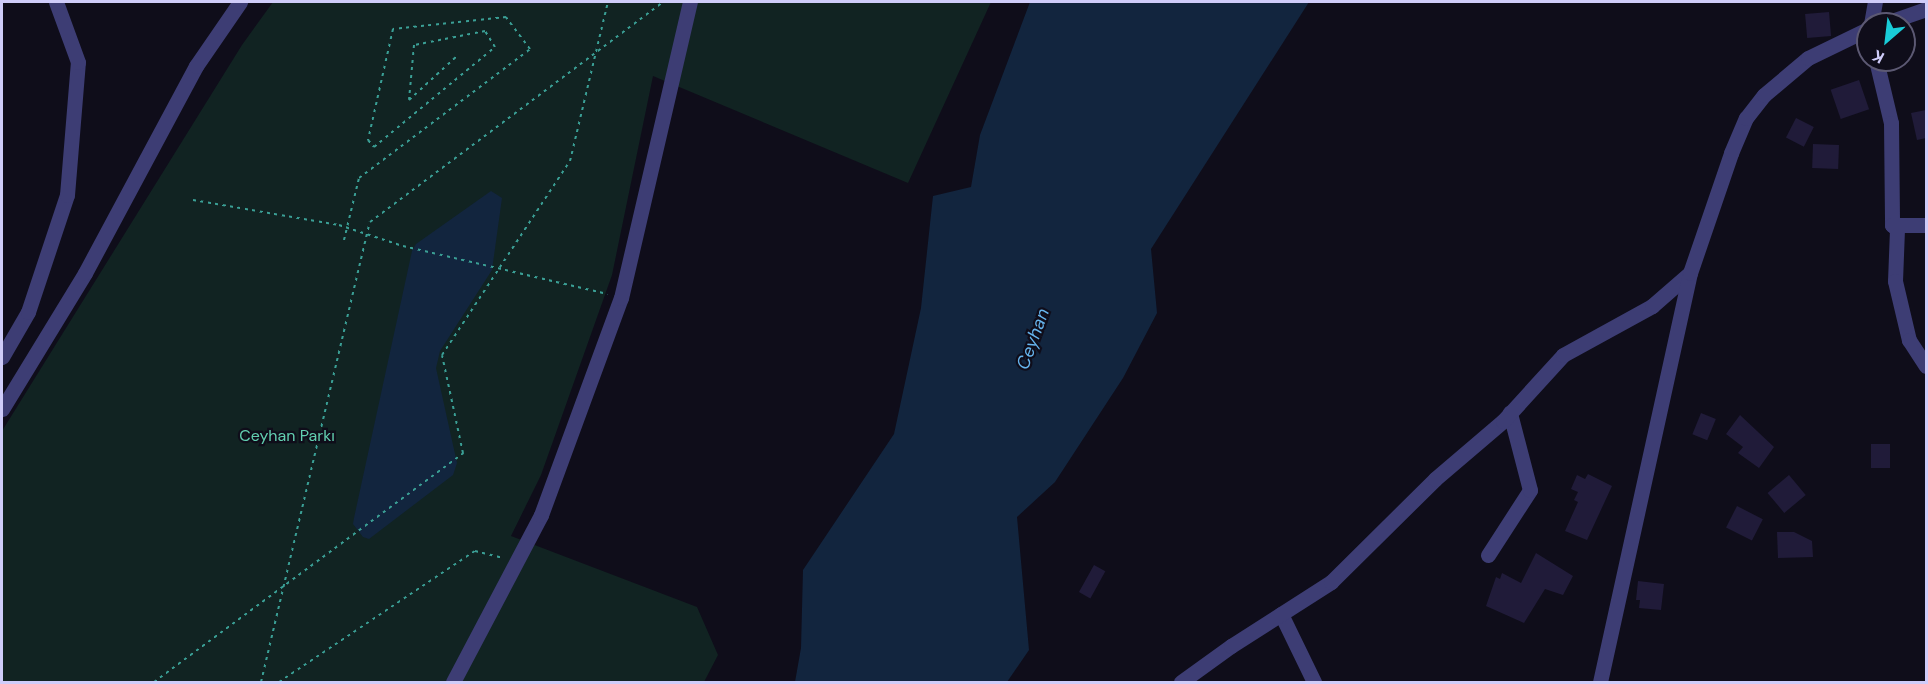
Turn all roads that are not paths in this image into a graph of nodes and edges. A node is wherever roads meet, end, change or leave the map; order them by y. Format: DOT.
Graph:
graph roads {
  1 [pos="56,2"];
  2 [pos="240,2"];
  3 [pos="690,2"];
  4 [pos="1856,35"];
  5 [pos="1879,72"];
  6 [pos="1892,225"];
  7 [pos="1926,225"];
  8 [pos="1690,273"];
  9 [pos="2,357"];
  10 [pos="1926,366"];
  11 [pos="2,409"];
  12 [pos="1510,413"];
  13 [pos="1488,555"];
  14 [pos="1281,614"];
  15 [pos="453,682"];
  16 [pos="1181,682"];
  17 [pos="1314,682"];
  18 [pos="1600,682"];
  1 -- 9 [label="street"];
  2 -- 11 [label="street"];
  3 -- 15 [label="street"];
  4 -- 8 [label="street"];
  5 -- 6 [label="street"];
  6 -- 7 [label="street"];
  6 -- 10 [label="street"];
  8 -- 12 [label="street"];
  8 -- 18 [label="street"];
  12 -- 13 [label="street"];
  12 -- 14 [label="street"];
  14 -- 16 [label="street"];
  14 -- 17 [label="street"];
}
